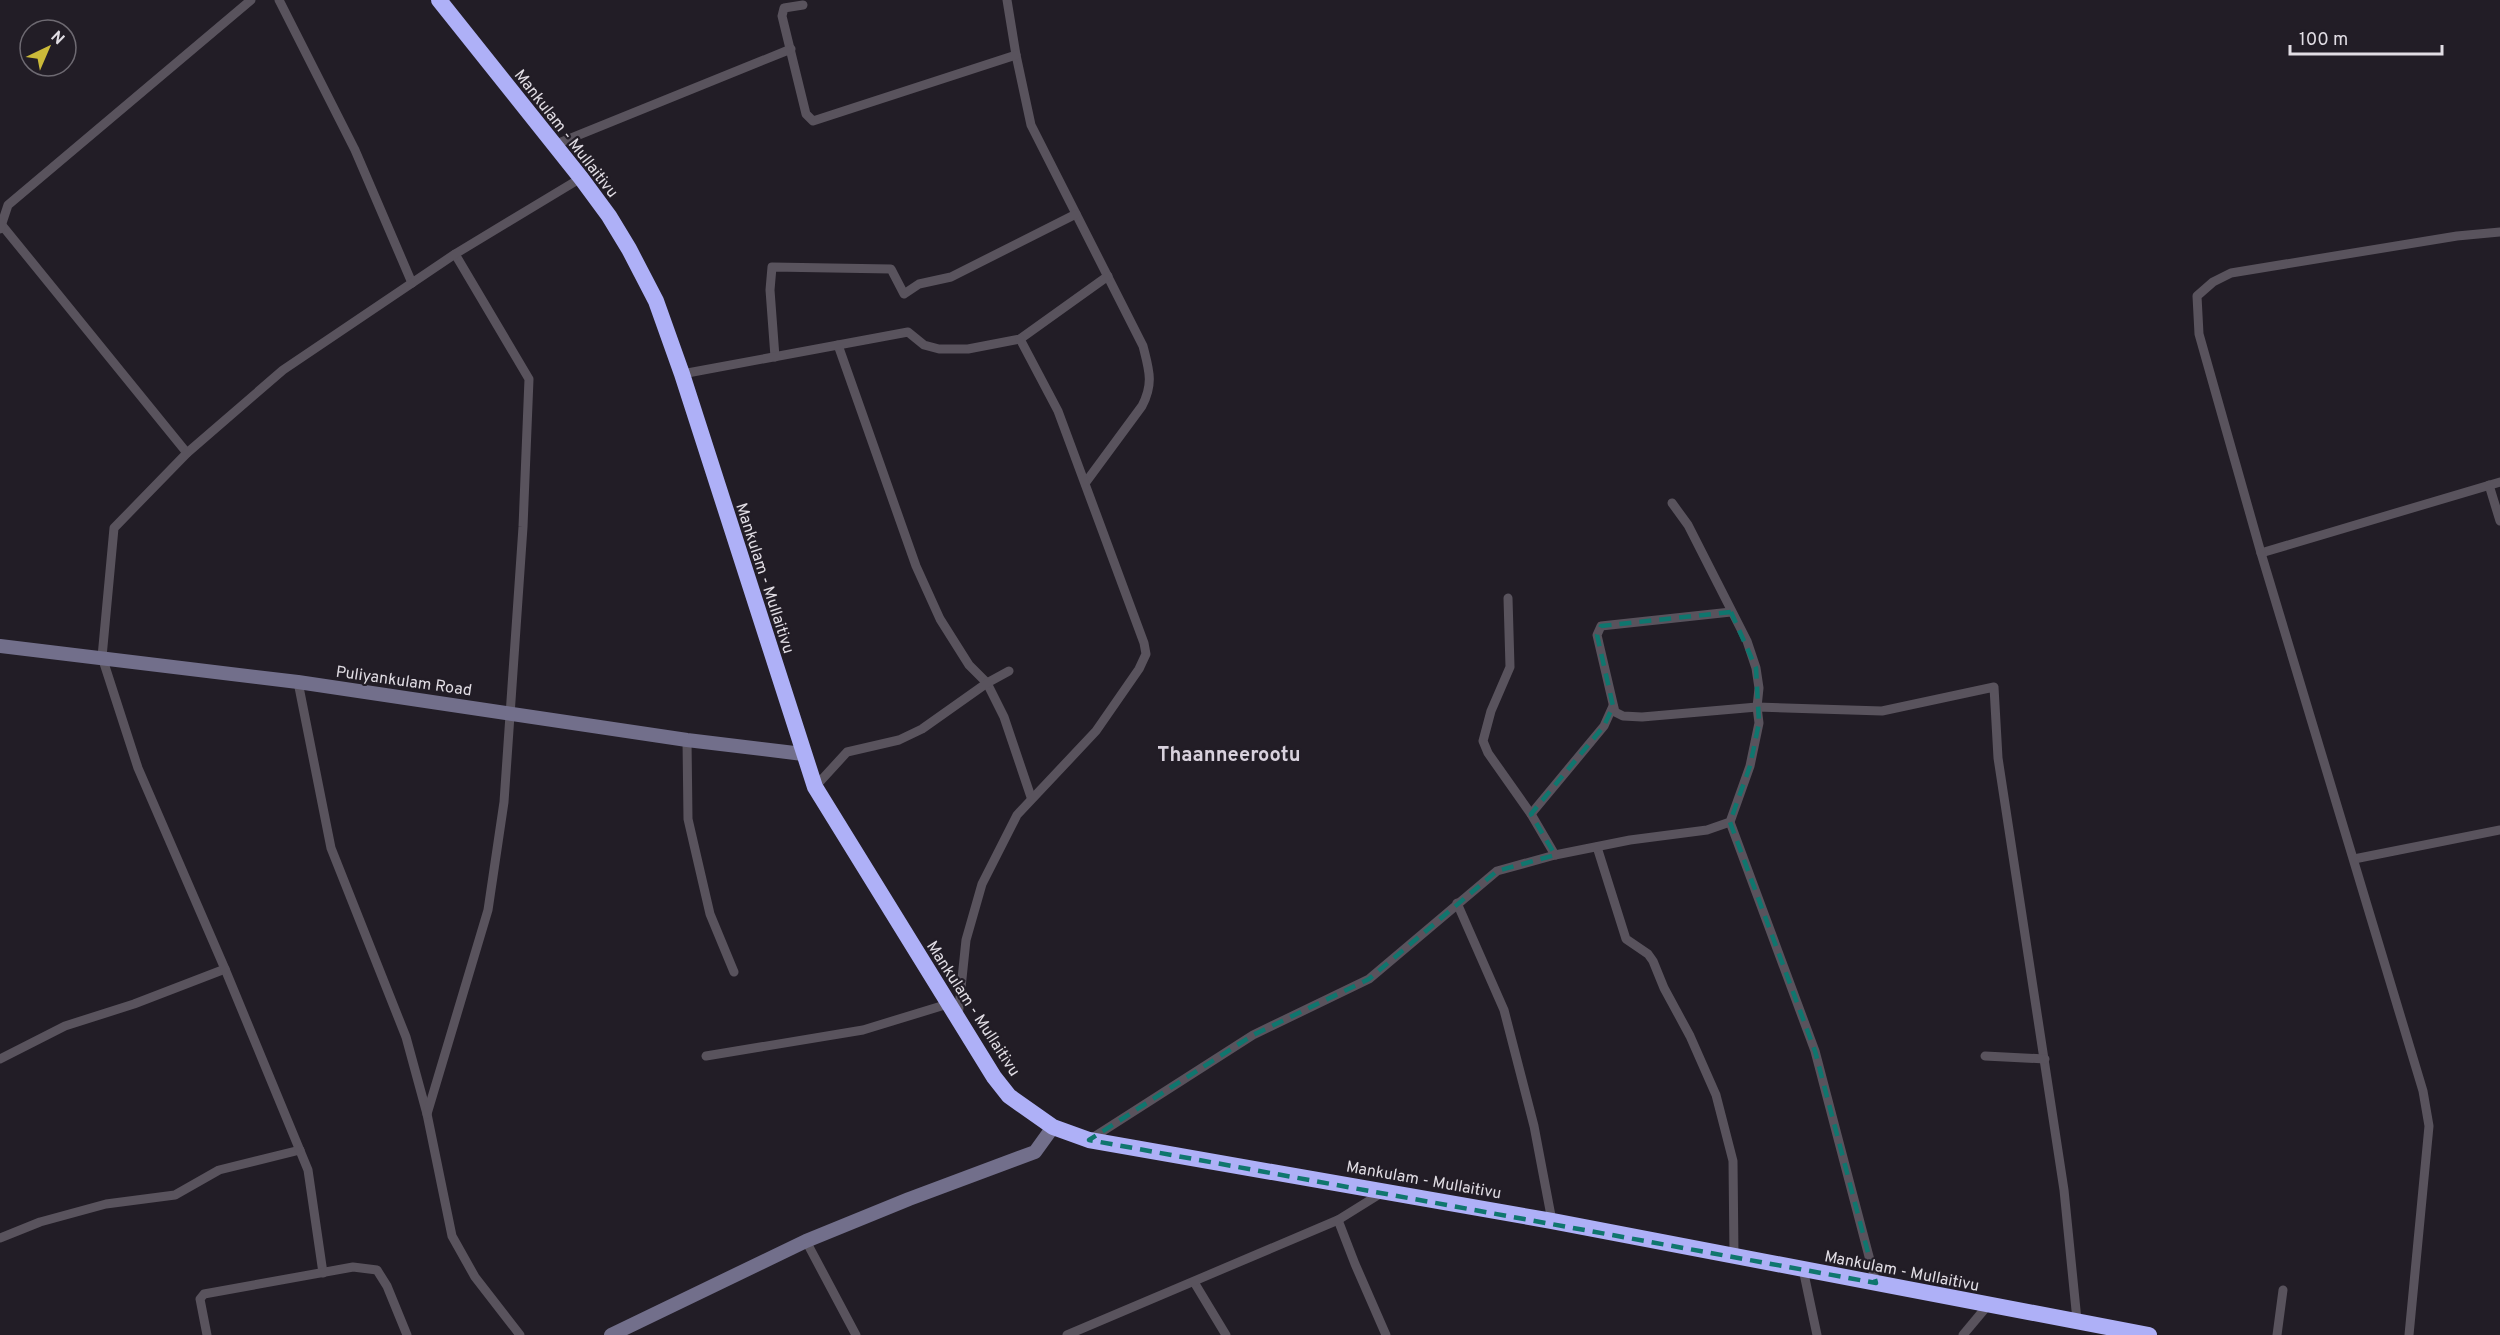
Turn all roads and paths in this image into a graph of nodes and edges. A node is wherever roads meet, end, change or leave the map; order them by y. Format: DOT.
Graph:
graph roads {
  1 [pos="251,0"];
  2 [pos="279,0"];
  3 [pos="439,0"];
  4 [pos="1008,0"];
  5 [pos="803,5"];
  6 [pos="791,49"];
  7 [pos="1016,54"];
  8 [pos="554,145"];
  9 [pos="581,178"];
  10 [pos="1076,214"];
  11 [pos="1,227"];
  12 [pos="2500,232"];
  13 [pos="455,254"];
  14 [pos="1108,276"];
  15 [pos="412,283"];
  16 [pos="1020,339"];
  17 [pos="838,345"];
  18 [pos="775,357"];
  19 [pos="682,374"];
  20 [pos="187,453"];
  21 [pos="1086,482"];
  22 [pos="2500,482"];
  23 [pos="2489,485"];
  24 [pos="1672,503"];
  25 [pos="2500,521"];
  26 [pos="2261,553"];
  27 [pos="1508,598"];
  28 [pos="1731,612"];
  29 [pos="0,646"];
  30 [pos="102,657"];
  31 [pos="1009,671"];
  32 [pos="298,682"];
  33 [pos="987,683"];
  34 [pos="1613,706"];
  35 [pos="1757,707"];
  36 [pos="511,712"];
  37 [pos="687,740"];
  38 [pos="803,754"];
  39 [pos="815,787"];
  40 [pos="1032,797"];
  41 [pos="1531,814"];
  42 [pos="1730,822"];
  43 [pos="2500,830"];
  44 [pos="1598,847"];
  45 [pos="1555,855"];
  46 [pos="2354,859"];
  47 [pos="1457,903"];
  48 [pos="225,969"];
  49 [pos="734,972"];
  50 [pos="948,1004"];
  51 [pos="958,1019"];
  52 [pos="706,1056"];
  53 [pos="1985,1056"];
  54 [pos="0,1059"];
  55 [pos="2045,1059"];
  56 [pos="427,1114"];
  57 [pos="1053,1128"];
  58 [pos="1089,1140"];
  59 [pos="300,1150"];
  60 [pos="1385,1190"];
  61 [pos="1338,1220"];
  62 [pos="1552,1221"];
  63 [pos="0,1238"];
  64 [pos="806,1241"];
  65 [pos="1734,1256"];
  66 [pos="1803,1269"];
  67 [pos="323,1273"];
  68 [pos="1194,1282"];
  69 [pos="1876,1283"];
  70 [pos="2283,1290"];
  71 [pos="1988,1305"];
  72 [pos="2077,1320"];
  73 [pos="1082,1332"];
  74 [pos="207,1335"];
  75 [pos="407,1335"];
  76 [pos="519,1335"];
  77 [pos="611,1335"];
  78 [pos="856,1335"];
  79 [pos="1067,1335"];
  80 [pos="1226,1335"];
  81 [pos="1386,1335"];
  82 [pos="1817,1335"];
  83 [pos="1963,1335"];
  84 [pos="2149,1335"];
  85 [pos="2277,1335"];
  86 [pos="2409,1335"];
  1 -- 11 [label="street"];
  2 -- 15 [label="street"];
  3 -- 8 [label="highway, Mankulam - Mullaitivu"];
  4 -- 7 [label="street"];
  5 -- 6 [label="street"];
  6 -- 7 [label="street"];
  6 -- 8 [label="street"];
  7 -- 10 [label="street"];
  8 -- 9 [label="highway, Mankulam - Mullaitivu"];
  9 -- 13 [label="street"];
  9 -- 19 [label="highway, Mankulam - Mullaitivu"];
  10 -- 14 [label="street"];
  10 -- 18 [label="street"];
  11 -- 20 [label="street"];
  12 -- 26 [label="street"];
  13 -- 15 [label="street"];
  13 -- 36 [label="street"];
  14 -- 16 [label="street"];
  14 -- 21 [label="street"];
  15 -- 20 [label="street"];
  16 -- 17 [label="street"];
  16 -- 21 [label="street"];
  17 -- 18 [label="street"];
  17 -- 33 [label="street"];
  18 -- 19 [label="street"];
  19 -- 38 [label="highway, Mankulam - Mullaitivu"];
  20 -- 30 [label="street"];
  21 -- 40 [label="street"];
  22 -- 23 [label="street"];
  23 -- 25 [label="street"];
  23 -- 26 [label="street"];
  24 -- 28 [label="street"];
  26 -- 46 [label="street"];
  27 -- 41 [label="street"];
  28 -- 34 [label="street"];
  28 -- 35 [label="street"];
  29 -- 30 [label="main road, Puliyankulam Road"];
  30 -- 32 [label="main road, Puliyankulam Road"];
  30 -- 48 [label="street"];
  31 -- 33 [label="street"];
  32 -- 36 [label="main road, Puliyankulam Road"];
  32 -- 56 [label="street"];
  33 -- 39 [label="street"];
  33 -- 40 [label="street"];
  34 -- 35 [label="street"];
  34 -- 41 [label="street"];
  35 -- 42 [label="street"];
  35 -- 55 [label="street"];
  36 -- 37 [label="main road, Puliyankulam Road"];
  36 -- 56 [label="street"];
  37 -- 38 [label="main road, Puliyankulam Road"];
  37 -- 49 [label="street"];
  38 -- 39 [label="highway, Mankulam - Mullaitivu"];
  39 -- 50 [label="highway, Mankulam - Mullaitivu"];
  40 -- 51 [label="street"];
  41 -- 45 [label="street"];
  42 -- 44 [label="street"];
  42 -- 69 [label="street"];
  43 -- 46 [label="street"];
  44 -- 45 [label="street"];
  44 -- 65 [label="street"];
  45 -- 47 [label="street"];
  46 -- 86 [label="street"];
  47 -- 58 [label="street"];
  47 -- 62 [label="street"];
  48 -- 54 [label="street"];
  48 -- 59 [label="street"];
  50 -- 51 [label="highway, Mankulam - Mullaitivu"];
  50 -- 52 [label="street"];
  51 -- 57 [label="highway, Mankulam - Mullaitivu"];
  53 -- 55 [label="street"];
  55 -- 72 [label="street"];
  56 -- 76 [label="street"];
  57 -- 58 [label="highway, Mankulam - Mullaitivu"];
  57 -- 64 [label="main road"];
  58 -- 60 [label="highway, Mankulam - Mullaitivu"];
  59 -- 63 [label="street"];
  59 -- 67 [label="street"];
  60 -- 61 [label="street"];
  60 -- 62 [label="highway, Mankulam - Mullaitivu"];
  61 -- 68 [label="street"];
  61 -- 81 [label="street"];
  62 -- 65 [label="highway, Mankulam - Mullaitivu"];
  64 -- 77 [label="main road"];
  64 -- 78 [label="street"];
  65 -- 66 [label="highway, Mankulam - Mullaitivu"];
  66 -- 69 [label="highway, Mankulam - Mullaitivu"];
  66 -- 82 [label="street"];
  67 -- 74 [label="street"];
  67 -- 75 [label="street"];
  68 -- 73 [label="street"];
  68 -- 80 [label="street"];
  69 -- 71 [label="highway, Mankulam - Mullaitivu"];
  70 -- 85 [label="street"];
  71 -- 72 [label="highway, Mankulam - Mullaitivu"];
  71 -- 83 [label="street"];
  72 -- 84 [label="highway, Mankulam - Mullaitivu"];
  73 -- 79 [label="street"];
}
